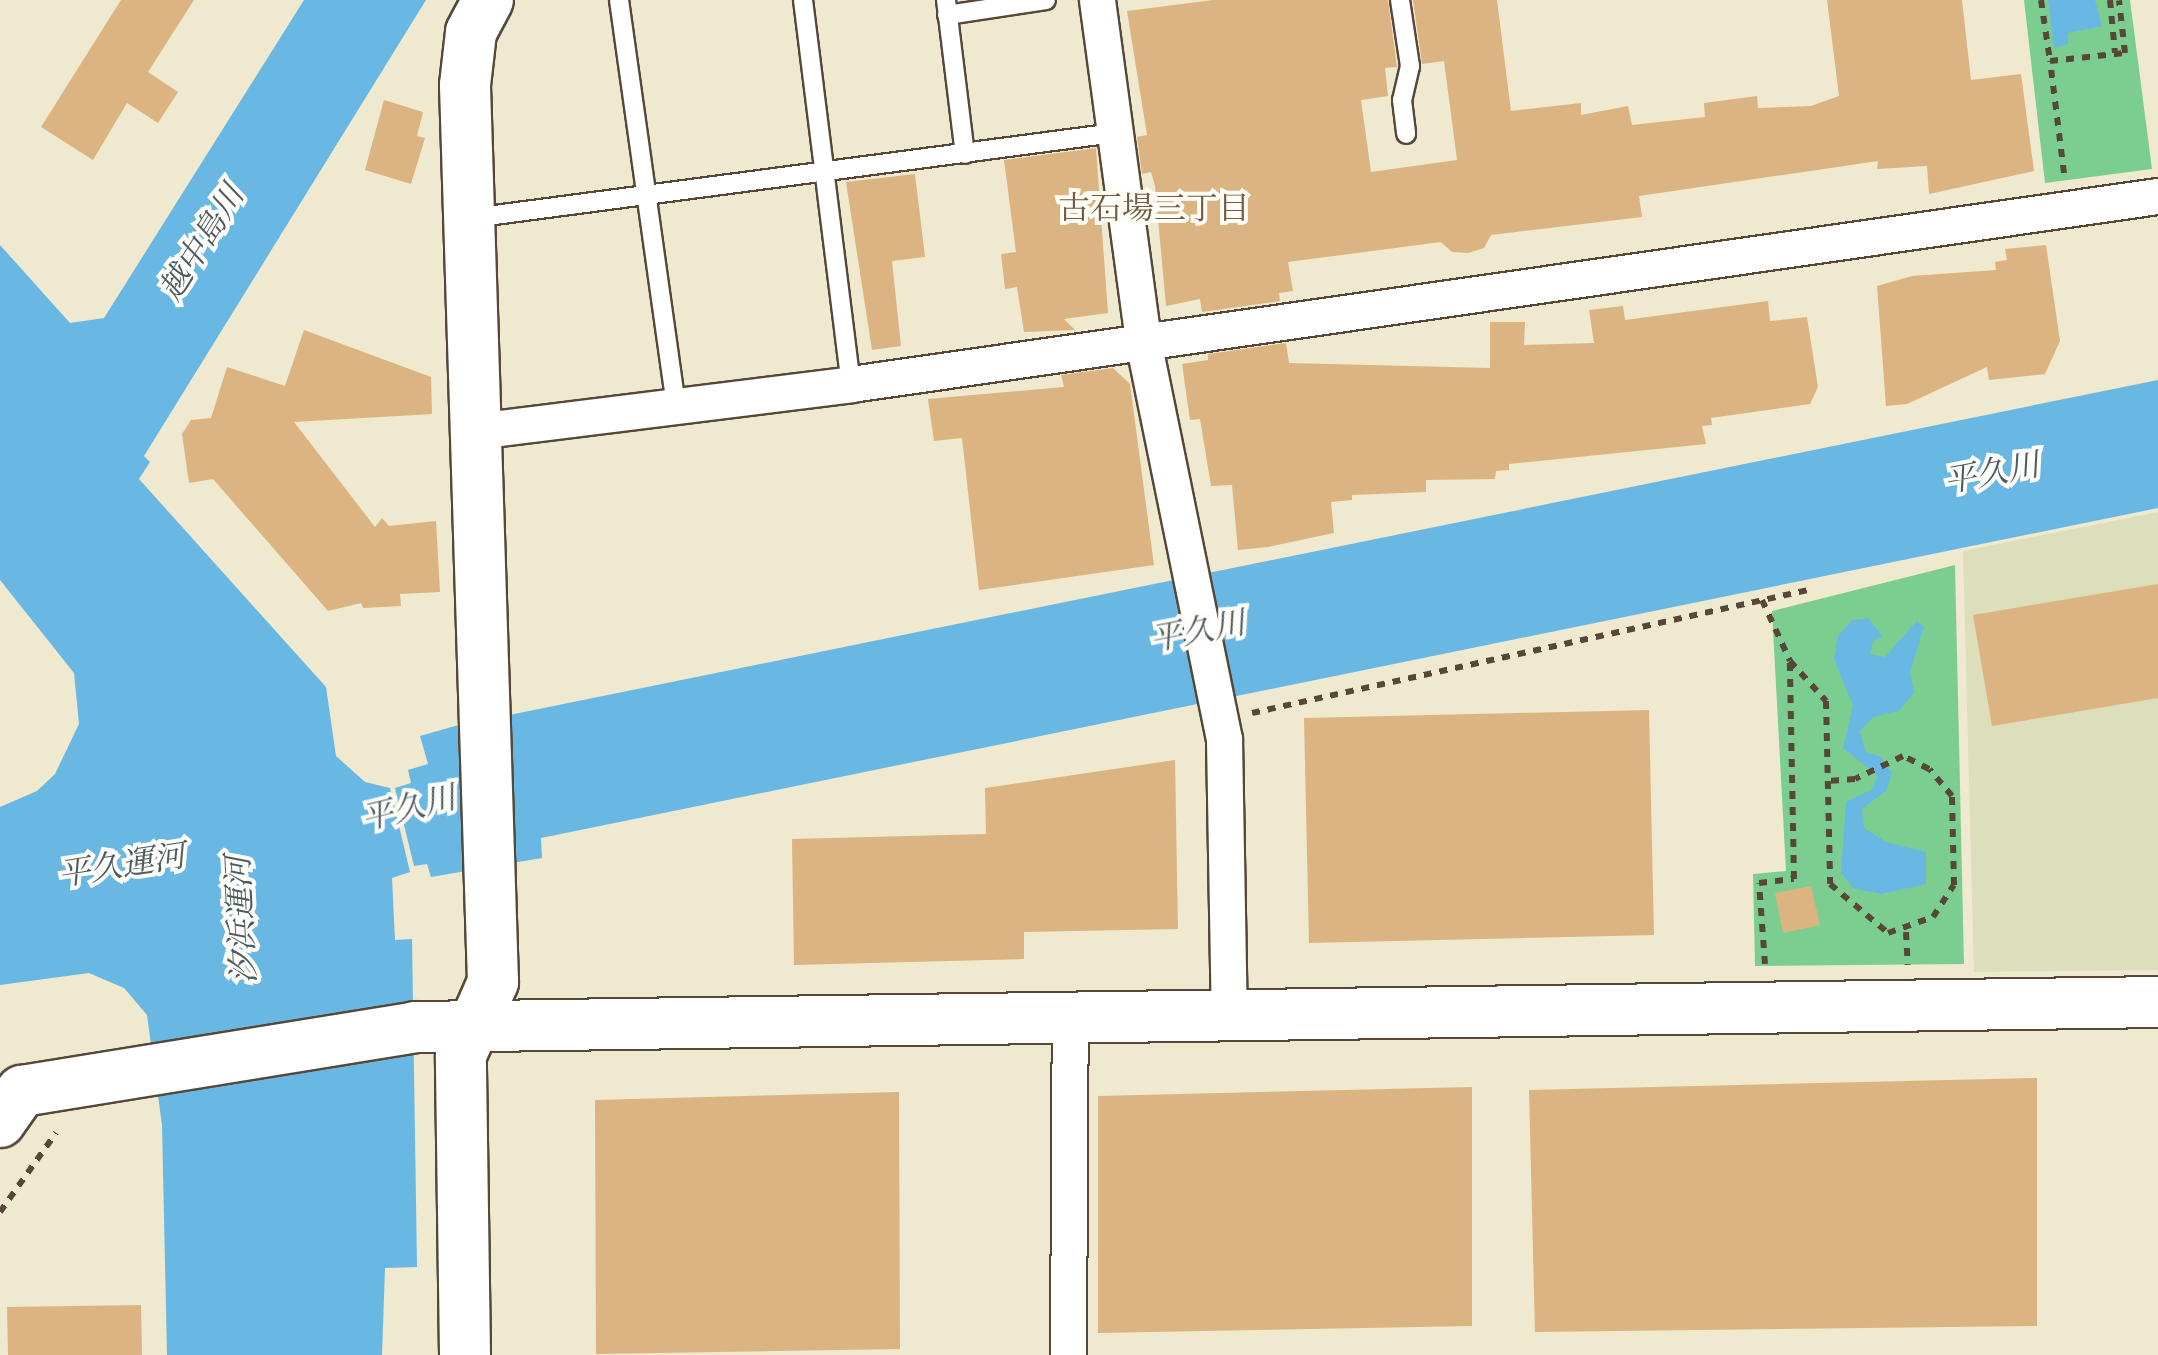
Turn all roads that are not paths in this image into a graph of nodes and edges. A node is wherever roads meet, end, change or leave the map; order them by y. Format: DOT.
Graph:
graph roads {
  1 [pos="488,0"];
  2 [pos="619,0"];
  3 [pos="803,0"];
  4 [pos="1046,0"];
  5 [pos="1400,0"];
  6 [pos="1102,1"];
  7 [pos="946,7"];
  8 [pos="1114,133"];
  9 [pos="1406,134"];
  10 [pos="965,154"];
  11 [pos="825,173"];
  12 [pos="2158,196"];
  13 [pos="648,199"];
  14 [pos="472,218"];
  15 [pos="1142,341"];
  16 [pos="851,384"];
  17 [pos="676,406"];
  18 [pos="476,431"];
  19 [pos="2158,1002"];
  20 [pos="1229,1016"];
  21 [pos="1070,1018"];
  22 [pos="474,1026"];
  23 [pos="0,1122"];
  24 [pos="465,1355"];
  25 [pos="1068,1355"];
  1 -- 14 [label="street"];
  2 -- 13 [label="lane"];
  3 -- 11 [label="lane"];
  4 -- 7 [label="lane"];
  5 -- 9 [label="lane"];
  6 -- 8 [label="street"];
  7 -- 10 [label="lane"];
  8 -- 10 [label="lane"];
  8 -- 15 [label="street"];
  10 -- 11 [label="lane"];
  11 -- 13 [label="lane"];
  11 -- 16 [label="lane"];
  12 -- 15 [label="street"];
  13 -- 14 [label="lane"];
  13 -- 17 [label="lane"];
  14 -- 18 [label="street"];
  15 -- 16 [label="street"];
  15 -- 20 [label="street"];
  16 -- 17 [label="street"];
  17 -- 18 [label="street"];
  18 -- 22 [label="street"];
  19 -- 20 [label="street"];
  20 -- 21 [label="street"];
  21 -- 22 [label="street"];
  21 -- 25 [label="street"];
  22 -- 23 [label="street"];
  22 -- 24 [label="street"];
}
